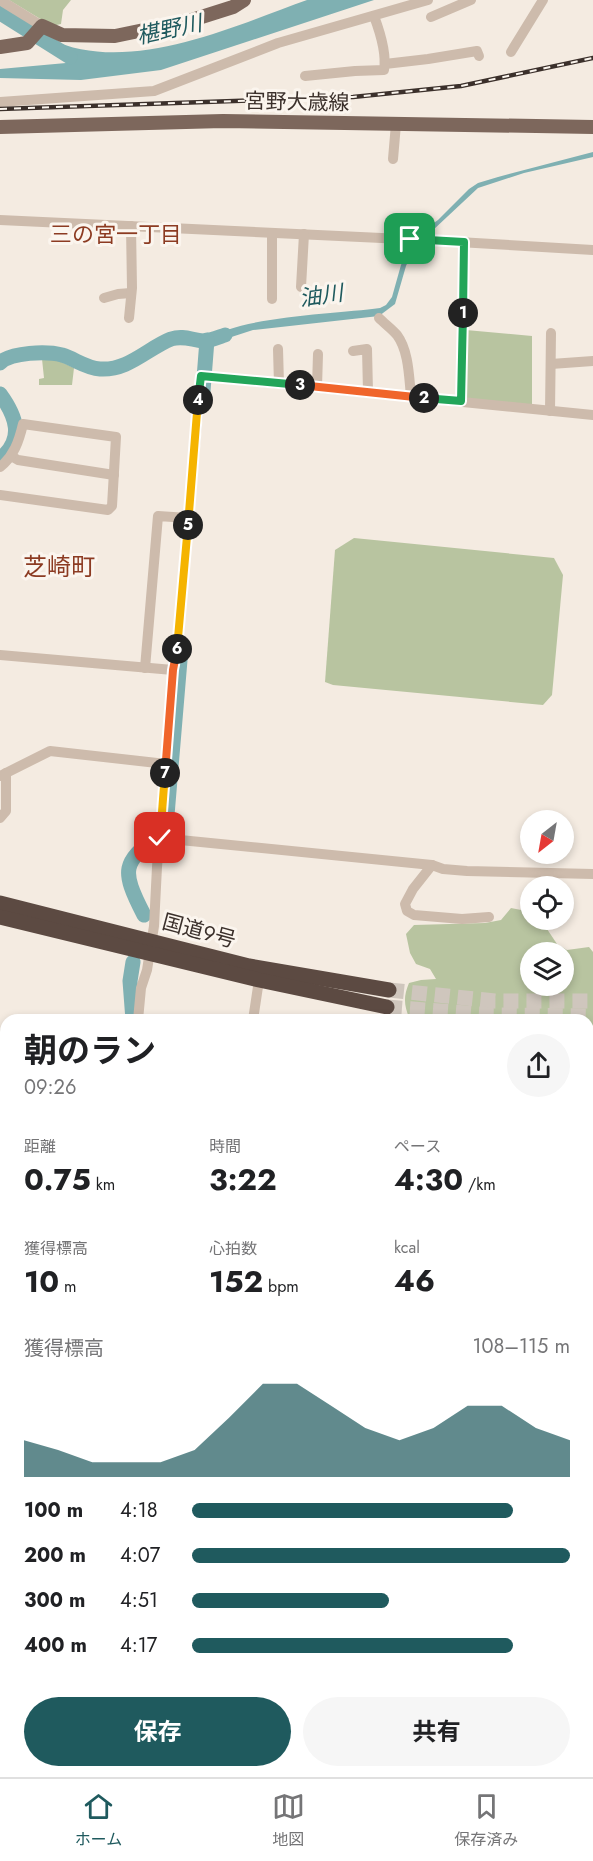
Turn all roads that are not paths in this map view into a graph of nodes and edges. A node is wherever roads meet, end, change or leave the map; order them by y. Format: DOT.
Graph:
graph roads {
  1 [pos="0,0"];
  2 [pos="427,0"];
  3 [pos="471,0"];
  4 [pos="543,0"];
  5 [pos="240,1"];
  6 [pos="374,16"];
  7 [pos="37,32"];
  8 [pos="0,47"];
  9 [pos="477,50"];
  10 [pos="511,52"];
  11 [pos="385,64"];
  12 [pos="305,76"];
  13 [pos="0,102"];
  14 [pos="396,124"];
  15 [pos="0,126"];
  16 [pos="593,127"];
  17 [pos="393,159"];
  18 [pos="0,220"];
  19 [pos="131,226"];
  20 [pos="272,232"];
  21 [pos="304,234"];
  22 [pos="464,242"];
  23 [pos="593,250"];
  24 [pos="301,287"];
  25 [pos="130,294"];
  26 [pos="104,298"];
  27 [pos="272,299"];
  28 [pos="129,318"];
  29 [pos="379,318"];
  30 [pos="551,333"];
  31 [pos="278,349"];
  32 [pos="353,351"];
  33 [pos="318,354"];
  34 [pos="593,361"];
  35 [pos="550,364"];
  36 [pos="279,384"];
  37 [pos="317,387"];
  38 [pos="368,392"];
  39 [pos="411,396"];
  40 [pos="461,401"];
  41 [pos="550,411"];
  42 [pos="593,415"];
  43 [pos="11,456"];
  44 [pos="0,467"];
  45 [pos="114,475"];
  46 [pos="0,495"];
  47 [pos="188,518"];
  48 [pos="0,655"];
  49 [pos="145,668"];
  50 [pos="173,670"];
  51 [pos="166,764"];
  52 [pos="3,774"];
  53 [pos="0,818"];
  54 [pos="160,838"];
  55 [pos="432,865"];
  56 [pos="593,874"];
  57 [pos="0,903"];
  58 [pos="0,917"];
  59 [pos="489,917"];
  60 [pos="151,947"];
  61 [pos="259,980"];
  62 [pos="389,990"];
  63 [pos="387,1007"];
  64 [pos="138,1014"];
  65 [pos="254,1014"];
  1 -- 7 [label="street"];
  2 -- 3 [label="street"];
  2 -- 6 [label="street"];
  4 -- 10 [label="street"];
  5 -- 7 [label="main road"];
  6 -- 11 [label="street"];
  6 -- 13 [label="street"];
  7 -- 8 [label="main road"];
  9 -- 11 [label="street"];
  11 -- 12 [label="street"];
  14 -- 15 [label="main road, 宮野大歳線"];
  14 -- 16 [label="main road, 宮野大歳線"];
  14 -- 17 [label="street"];
  18 -- 19 [label="street"];
  19 -- 20 [label="street"];
  19 -- 25 [label="street"];
  20 -- 21 [label="street"];
  20 -- 27 [label="street"];
  21 -- 22 [label="street"];
  21 -- 24 [label="street"];
  22 -- 23 [label="street"];
  22 -- 40 [label="street"];
  25 -- 26 [label="street"];
  25 -- 28 [label="street"];
  29 -- 39 [label="street"];
  30 -- 35 [label="street"];
  31 -- 36 [label="street"];
  32 -- 38 [label="street"];
  33 -- 37 [label="street"];
  34 -- 35 [label="street"];
  35 -- 41 [label="street"];
  36 -- 37 [label="street"];
  36 -- 47 [label="street"];
  37 -- 38 [label="street"];
  38 -- 39 [label="street"];
  39 -- 40 [label="street"];
  40 -- 41 [label="street"];
  41 -- 42 [label="street"];
  43 -- 44 [label="street"];
  43 -- 45 [label="street"];
  43 -- 45 [label="street"];
  45 -- 46 [label="street"];
  47 -- 49 [label="street"];
  47 -- 50 [label="street"];
  48 -- 49 [label="street"];
  49 -- 50 [label="street"];
  50 -- 51 [label="street"];
  51 -- 52 [label="street"];
  51 -- 54 [label="street"];
  52 -- 53 [label="street"];
  54 -- 55 [label="street"];
  54 -- 60 [label="street"];
  55 -- 56 [label="street"];
  55 -- 59 [label="street"];
  57 -- 60 [label="highway, 国道9号"];
  58 -- 60 [label="highway, 国道9号"];
  60 -- 61 [label="highway, 国道9号"];
  60 -- 62 [label="highway, 国道9号"];
  60 -- 64 [label="street"];
  61 -- 63 [label="highway, 国道9号"];
  61 -- 65 [label="street"];
}
